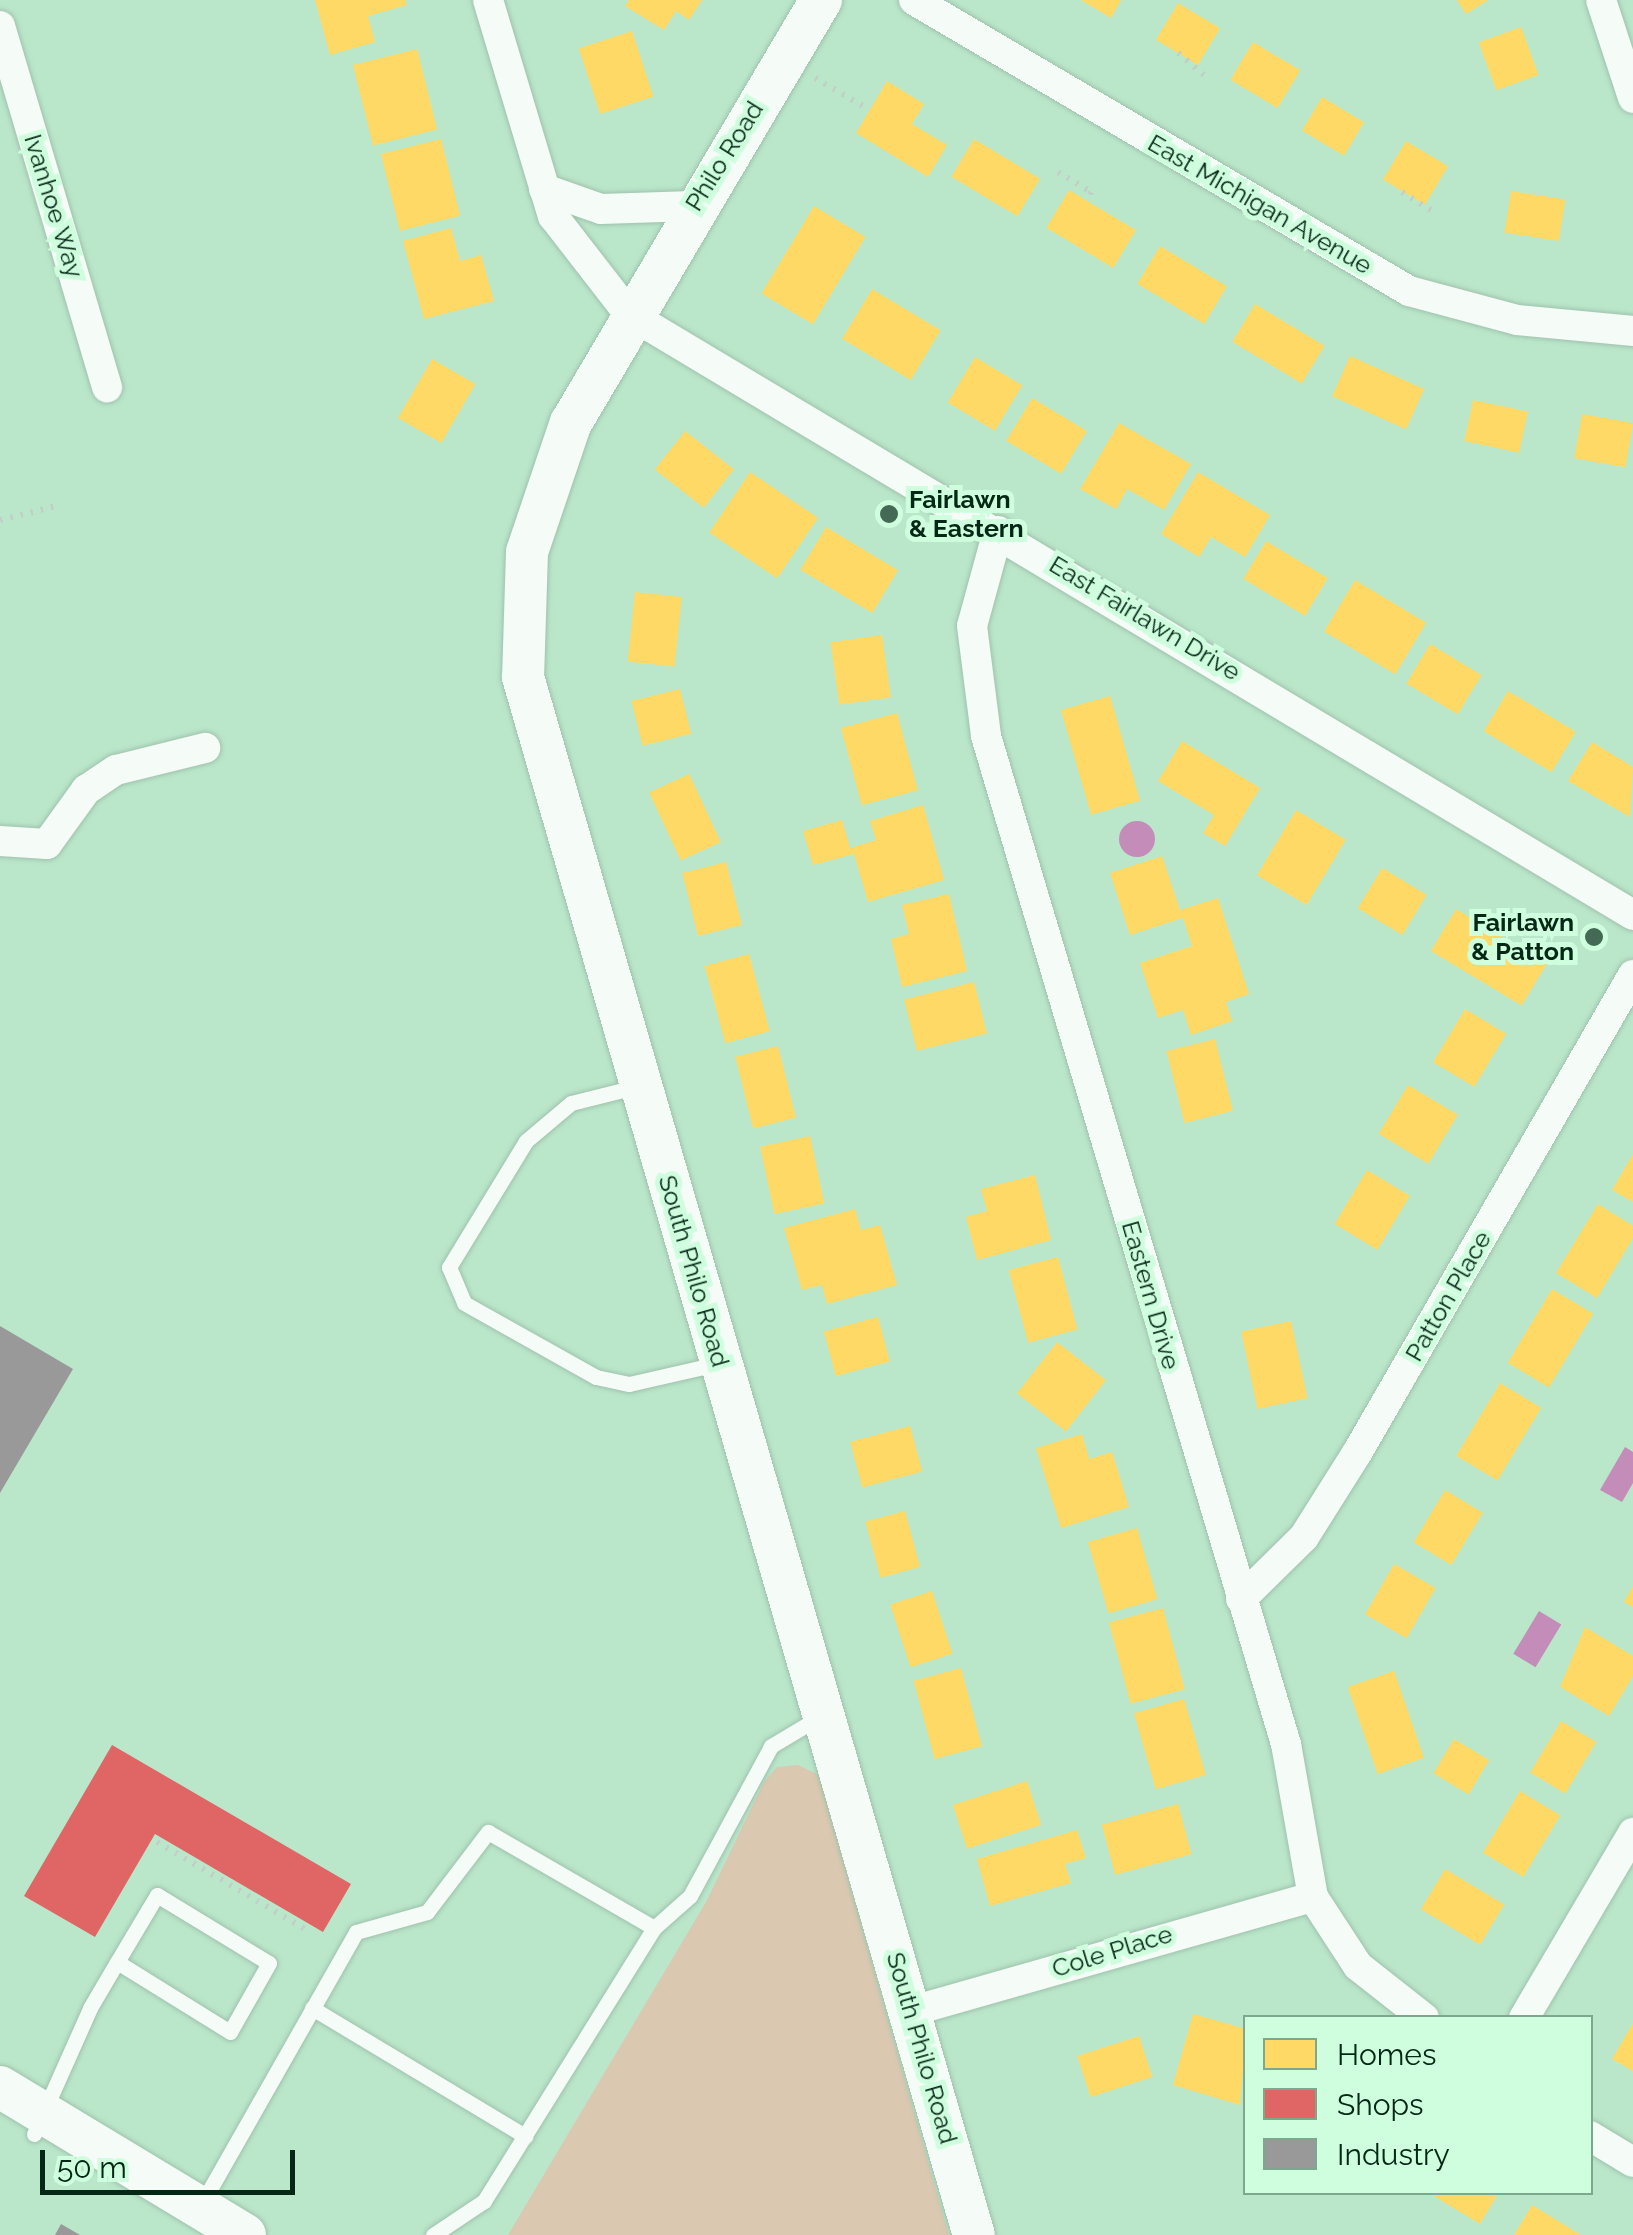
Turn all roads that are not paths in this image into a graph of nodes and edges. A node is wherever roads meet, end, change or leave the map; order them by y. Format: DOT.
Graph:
graph roads {
  1 [pos="488,0"];
  2 [pos="820,0"];
  3 [pos="914,0"];
  4 [pos="1601,0"];
  5 [pos="0,26"];
  6 [pos="1633,98"];
  7 [pos="544,189"];
  8 [pos="693,206"];
  9 [pos="629,314"];
  10 [pos="1633,331"];
  11 [pos="107,387"];
  12 [pos="998,532"];
  13 [pos="205,748"];
  14 [pos="0,841"];
  15 [pos="1633,915"];
  16 [pos="1633,975"];
  17 [pos="639,1086"];
  18 [pos="721,1363"];
  19 [pos="1241,1599"];
  20 [pos="826,1714"];
  21 [pos="1633,1833"];
  22 [pos="1313,1896"];
  23 [pos="654,1928"];
  24 [pos="117,1962"];
  25 [pos="312,2008"];
  26 [pos="912,2011"];
  27 [pos="1420,2015"];
  28 [pos="1526,2015"];
  29 [pos="0,2086"];
  30 [pos="26,2120"];
  31 [pos="525,2136"];
  32 [pos="1593,2138"];
  33 [pos="1633,2162"];
  34 [pos="197,2223"];
  35 [pos="245,2235"];
  36 [pos="434,2235"];
  37 [pos="974,2235"];
  1 -- 7 [label="street, East Fairlawn Drive"];
  2 -- 8 [label="main road, Philo Road"];
  3 -- 10 [label="street, East Michigan Avenue"];
  4 -- 6 [label="street"];
  5 -- 11 [label="street, Ivanhoe Way"];
  7 -- 8 [label="street"];
  7 -- 9 [label="street, East Fairlawn Drive"];
  8 -- 9 [label="main road, Philo Road"];
  9 -- 12 [label="street, East Fairlawn Drive"];
  9 -- 17 [label="main road, South Philo Road"];
  12 -- 15 [label="street, East Fairlawn Drive"];
  12 -- 19 [label="street, Eastern Drive"];
  13 -- 14 [label="street"];
  16 -- 19 [label="street, Patton Place"];
  17 -- 18 [label="main road, South Philo Road"];
  17 -- 18 [label="lane"];
  18 -- 20 [label="main road, South Philo Road"];
  19 -- 22 [label="street, Eastern Drive"];
  20 -- 23 [label="lane"];
  20 -- 26 [label="main road, South Philo Road"];
  21 -- 28 [label="street"];
  22 -- 26 [label="street, Cole Place"];
  22 -- 27 [label="street, Eastern Drive"];
  23 -- 25 [label="lane"];
  23 -- 31 [label="lane"];
  24 -- 24 [label="lane"];
  24 -- 30 [label="lane"];
  25 -- 31 [label="lane"];
  25 -- 34 [label="lane"];
  26 -- 37 [label="main road, South Philo Road"];
  29 -- 30 [label="main road"];
  30 -- 34 [label="main road"];
  31 -- 36 [label="lane"];
  32 -- 33 [label="street"];
  34 -- 35 [label="main road"];
}
